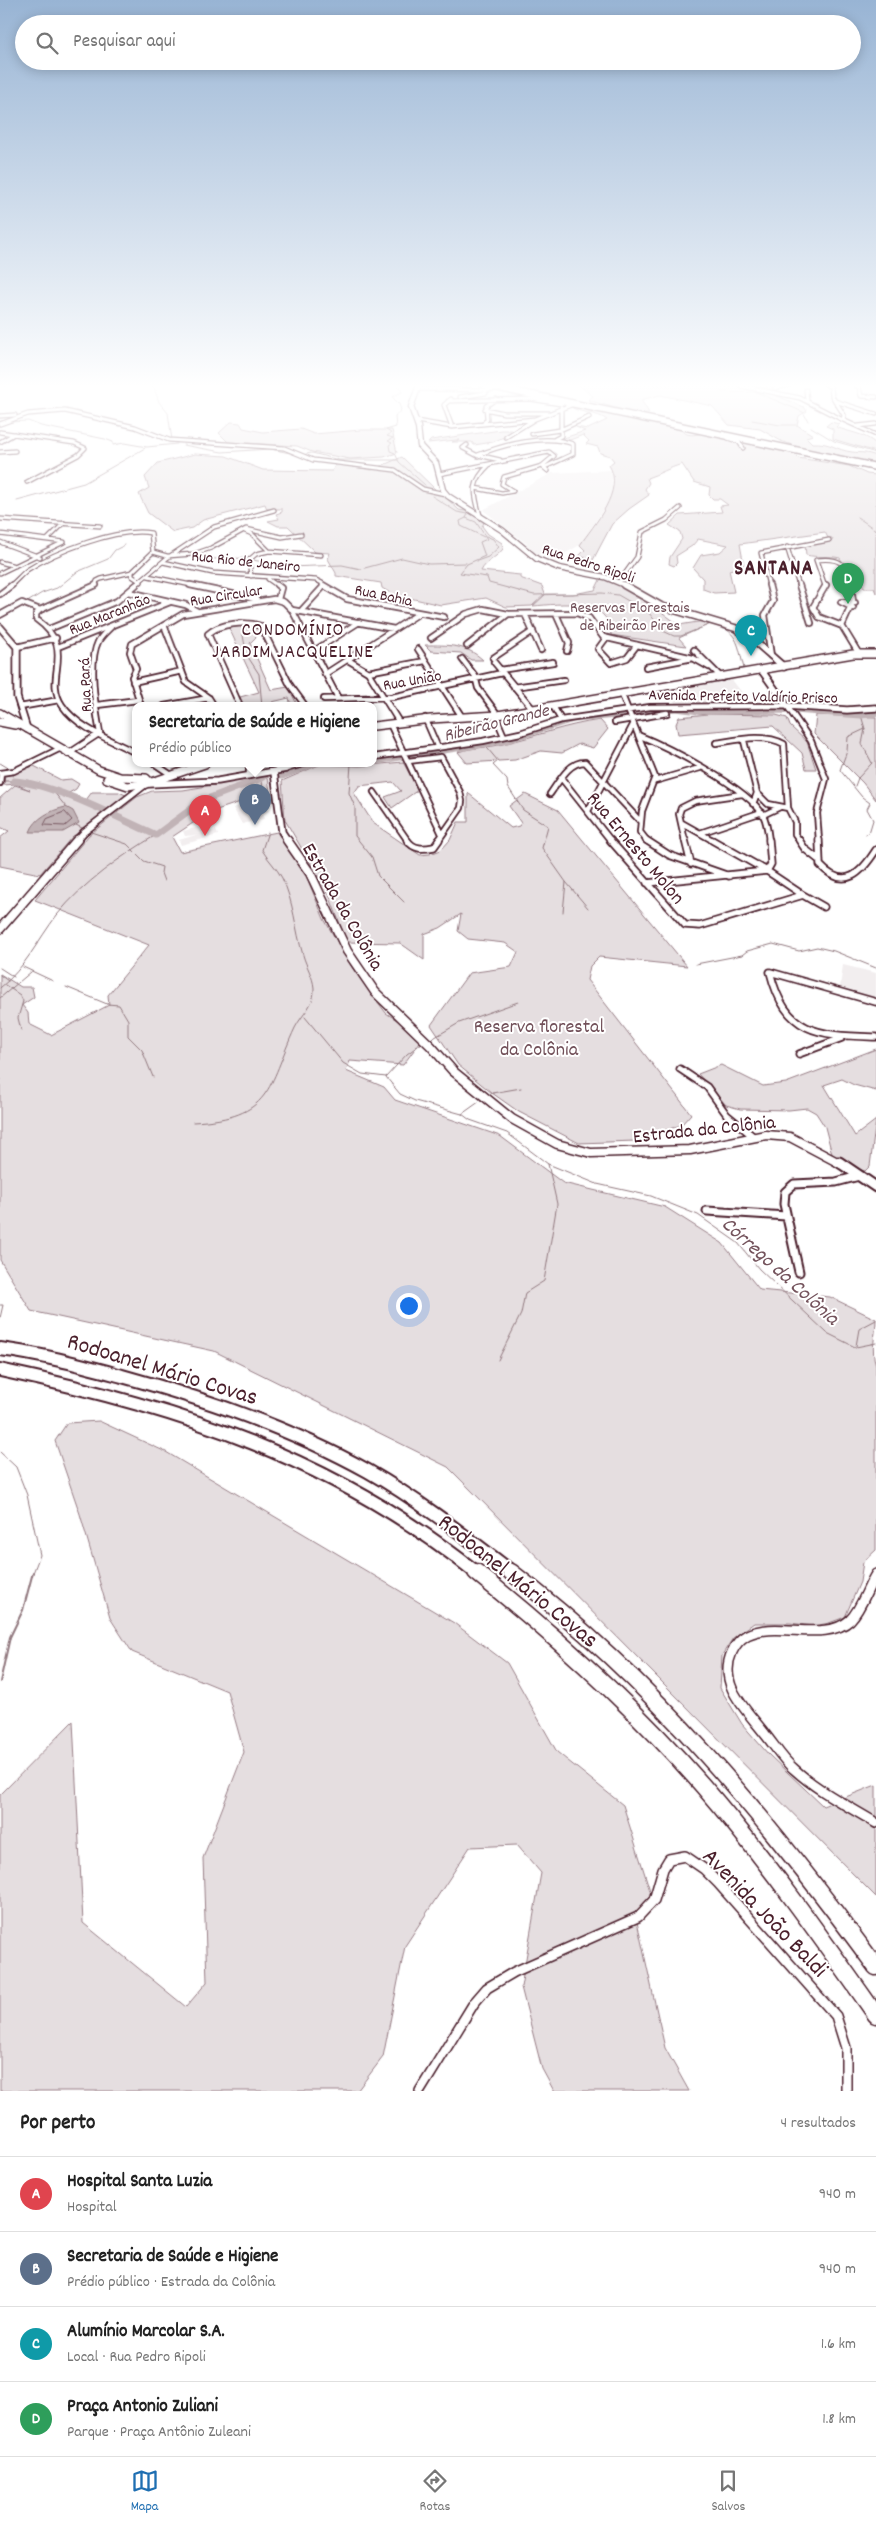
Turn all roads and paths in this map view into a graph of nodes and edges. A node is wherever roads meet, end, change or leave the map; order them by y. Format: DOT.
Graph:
graph roads {
  1 [pos="414,483"];
  2 [pos="442,483"];
  3 [pos="476,483"];
  4 [pos="502,483"];
  5 [pos="475,488"];
  6 [pos="445,494"];
  7 [pos="680,508"];
  8 [pos="274,510"];
  9 [pos="480,515"];
  10 [pos="0,520"];
  11 [pos="64,523"];
  12 [pos="100,526"];
  13 [pos="243,530"];
  14 [pos="264,530"];
  15 [pos="0,534"];
  16 [pos="301,534"];
  17 [pos="254,535"];
  18 [pos="48,538"];
  19 [pos="829,540"];
  20 [pos="0,542"];
  21 [pos="786,547"];
  22 [pos="269,551"];
  23 [pos="153,552"];
  24 [pos="321,555"];
  25 [pos="39,556"];
  26 [pos="170,557"];
  27 [pos="49,561"];
  28 [pos="0,562"];
  29 [pos="163,562"];
  30 [pos="15,566"];
  31 [pos="132,572"];
  32 [pos="0,573"];
  33 [pos="148,576"];
  34 [pos="251,576"];
  35 [pos="264,577"];
  36 [pos="141,582"];
  37 [pos="619,582"];
  38 [pos="323,587"];
  39 [pos="129,592"];
  40 [pos="0,594"];
  41 [pos="278,599"];
  42 [pos="260,600"];
  43 [pos="170,602"];
  44 [pos="806,607"];
  45 [pos="813,608"];
  46 [pos="40,610"];
  47 [pos="292,610"];
  48 [pos="197,611"];
  49 [pos="301,611"];
  50 [pos="418,614"];
  51 [pos="508,614"];
  52 [pos="525,614"];
  53 [pos="556,614"];
  54 [pos="0,615"];
  55 [pos="444,618"];
  56 [pos="359,622"];
  57 [pos="811,623"];
  58 [pos="164,624"];
  59 [pos="842,626"];
  60 [pos="0,627"];
  61 [pos="111,627"];
  62 [pos="49,629"];
  63 [pos="394,629"];
  64 [pos="533,631"];
  65 [pos="93,634"];
  66 [pos="101,637"];
  67 [pos="56,638"];
  68 [pos="432,638"];
  69 [pos="606,638"];
  70 [pos="636,645"];
  71 [pos="467,646"];
  72 [pos="17,647"];
  73 [pos="58,647"];
  74 [pos="418,649"];
  75 [pos="541,650"];
  76 [pos="694,650"];
  77 [pos="314,651"];
  78 [pos="568,651"];
  79 [pos="859,654"];
  80 [pos="876,654"];
  81 [pos="771,656"];
  82 [pos="693,658"];
  83 [pos="462,659"];
  84 [pos="348,660"];
  85 [pos="425,661"];
  86 [pos="553,662"];
  87 [pos="646,667"];
  88 [pos="784,667"];
  89 [pos="713,668"];
  90 [pos="136,669"];
  91 [pos="501,671"];
  92 [pos="762,671"];
  93 [pos="182,672"];
  94 [pos="368,672"];
  95 [pos="325,674"];
  96 [pos="722,678"];
  97 [pos="143,679"];
  98 [pos="476,679"];
  99 [pos="564,680"];
  100 [pos="133,682"];
  101 [pos="441,686"];
  102 [pos="514,687"];
  103 [pos="622,695"];
  104 [pos="209,698"];
  105 [pos="338,698"];
  106 [pos="385,698"];
  107 [pos="324,699"];
  108 [pos="59,700"];
  109 [pos="138,700"];
  110 [pos="193,702"];
  111 [pos="212,702"];
  112 [pos="238,702"];
  113 [pos="303,702"];
  114 [pos="97,705"];
  115 [pos="553,706"];
  116 [pos="20,707"];
  117 [pos="876,708"];
  118 [pos="533,709"];
  119 [pos="789,709"];
  120 [pos="628,710"];
  121 [pos="0,713"];
  122 [pos="667,714"];
  123 [pos="496,715"];
  124 [pos="461,716"];
  125 [pos="24,717"];
  126 [pos="425,718"];
  127 [pos="631,719"];
  128 [pos="561,720"];
  129 [pos="14,721"];
  130 [pos="0,722"];
  131 [pos="98,722"];
  132 [pos="402,722"];
  133 [pos="615,722"];
  134 [pos="390,724"];
  135 [pos="87,725"];
  136 [pos="633,725"];
  137 [pos="377,726"];
  138 [pos="26,729"];
  139 [pos="100,733"];
  140 [pos="638,735"];
  141 [pos="504,736"];
  142 [pos="744,741"];
  143 [pos="716,744"];
  144 [pos="438,748"];
  145 [pos="132,751"];
  146 [pos="64,752"];
  147 [pos="406,756"];
  148 [pos="377,757"];
  149 [pos="160,767"];
  150 [pos="164,767"];
  151 [pos="197,767"];
  152 [pos="250,767"];
  153 [pos="284,767"];
  154 [pos="700,768"];
  155 [pos="274,772"];
  156 [pos="0,773"];
  157 [pos="169,773"];
  158 [pos="249,776"];
  159 [pos="562,779"];
  160 [pos="655,781"];
  161 [pos="605,782"];
  162 [pos="0,783"];
  163 [pos="144,783"];
  164 [pos="374,792"];
  165 [pos="550,794"];
  166 [pos="742,794"];
  167 [pos="757,794"];
  168 [pos="753,804"];
  169 [pos="780,807"];
  170 [pos="788,808"];
  171 [pos="588,811"];
  172 [pos="763,813"];
  173 [pos="640,821"];
  174 [pos="682,823"];
  175 [pos="700,833"];
  176 [pos="442,834"];
  177 [pos="875,852"];
  178 [pos="819,860"];
  179 [pos="691,864"];
  180 [pos="769,869"];
  181 [pos="729,876"];
  182 [pos="647,883"];
  183 [pos="803,895"];
  184 [pos="824,907"];
  185 [pos="0,929"];
  186 [pos="876,1002"];
  187 [pos="844,1038"];
  188 [pos="876,1038"];
  189 [pos="799,1054"];
  190 [pos="680,1069"];
  191 [pos="754,1137"];
  192 [pos="861,1175"];
  193 [pos="876,1187"];
  194 [pos="707,1211"];
  195 [pos="786,1216"];
  196 [pos="799,1272"];
  197 [pos="0,1349"];
  198 [pos="0,1370"];
  199 [pos="876,1574"];
  200 [pos="876,1823"];
  201 [pos="872,1961"];
  202 [pos="876,2015"];
  203 [pos="420,2091"];
  204 [pos="846,2091"];
  1 -- 6 [label="street"];
  2 -- 6 [label="street"];
  3 -- 5 [label="street"];
  4 -- 5 [label="street"];
  5 -- 9 [label="street"];
  6 -- 9 [label="street, Rua Pedro Ripoli"];
  7 -- 37 [label="street"];
  8 -- 26 [label="street"];
  9 -- 37 [label="street, Rua Pedro Ripoli"];
  10 -- 11 [label="street"];
  11 -- 12 [label="street"];
  11 -- 18 [label="street"];
  13 -- 14 [label="street"];
  13 -- 17 [label="street"];
  13 -- 26 [label="street"];
  14 -- 16 [label="street"];
  14 -- 17 [label="street"];
  15 -- 18 [label="street"];
  17 -- 22 [label="street"];
  18 -- 25 [label="street"];
  19 -- 21 [label="street"];
  20 -- 25 [label="street"];
  21 -- 44 [label="street"];
  21 -- 81 [label="street"];
  22 -- 24 [label="street"];
  22 -- 34 [label="street"];
  23 -- 26 [label="street"];
  23 -- 27 [label="street"];
  23 -- 31 [label="street"];
  25 -- 27 [label="street"];
  25 -- 30 [label="street"];
  26 -- 29 [label="street"];
  27 -- 40 [label="street"];
  28 -- 30 [label="street"];
  29 -- 33 [label="street"];
  29 -- 34 [label="street, Rua Rio de Janeiro"];
  30 -- 32 [label="street"];
  31 -- 36 [label="street"];
  31 -- 46 [label="street"];
  33 -- 36 [label="street"];
  33 -- 42 [label="street"];
  34 -- 35 [label="street, Rua Rio de Janeiro"];
  35 -- 38 [label="street, Rua Rio de Janeiro"];
  35 -- 41 [label="street"];
  36 -- 39 [label="street"];
  37 -- 81 [label="street, Rua Pedro Ripoli"];
  38 -- 49 [label="street"];
  38 -- 50 [label="street, Rua Bahia"];
  39 -- 43 [label="street"];
  39 -- 62 [label="street"];
  41 -- 42 [label="street, Rua Circular"];
  41 -- 47 [label="street, Rua Circular"];
  42 -- 48 [label="street, Rua Circular"];
  43 -- 48 [label="street"];
  43 -- 61 [label="street, Rua Maranhão"];
  44 -- 45 [label="street"];
  44 -- 57 [label="street"];
  45 -- 59 [label="street"];
  45 -- 59 [label="street"];
  46 -- 54 [label="street"];
  46 -- 62 [label="street"];
  47 -- 49 [label="street"];
  47 -- 77 [label="street, Rua Circular"];
  48 -- 58 [label="street, Rua Circular"];
  49 -- 56 [label="street"];
  50 -- 55 [label="street, Rua Bahia"];
  50 -- 63 [label="street"];
  51 -- 52 [label="street"];
  51 -- 68 [label="street"];
  51 -- 71 [label="street"];
  52 -- 53 [label="street"];
  52 -- 64 [label="street"];
  53 -- 69 [label="street"];
  53 -- 78 [label="street"];
  56 -- 63 [label="street"];
  56 -- 77 [label="street"];
  58 -- 90 [label="street, Rua Circular"];
  58 -- 93 [label="street"];
  59 -- 79 [label="street"];
  60 -- 72 [label="street"];
  61 -- 65 [label="street, Rua Maranhão"];
  61 -- 66 [label="street, Rua Pará"];
  62 -- 67 [label="street"];
  63 -- 84 [label="street"];
  64 -- 75 [label="street"];
  64 -- 91 [label="street"];
  65 -- 66 [label="street, Rua Pará"];
  65 -- 73 [label="street, Rua Maranhão"];
  66 -- 114 [label="street, Rua Pará"];
  67 -- 72 [label="street"];
  67 -- 73 [label="street"];
  69 -- 70 [label="street"];
  69 -- 70 [label="street"];
  70 -- 82 [label="street"];
  72 -- 116 [label="street"];
  73 -- 108 [label="street"];
  74 -- 85 [label="street"];
  76 -- 89 [label="street"];
  77 -- 95 [label="street, Rua Circular"];
  79 -- 80 [label="main road"];
  79 -- 88 [label="main road"];
  81 -- 88 [label="street, Rua Pedro Ripoli"];
  82 -- 87 [label="street"];
  82 -- 89 [label="street"];
  83 -- 98 [label="street"];
  84 -- 94 [label="street"];
  84 -- 95 [label="street"];
  85 -- 94 [label="street"];
  85 -- 101 [label="street"];
  86 -- 91 [label="street, Rua União"];
  88 -- 92 [label="main road"];
  89 -- 96 [label="street"];
  90 -- 97 [label="street"];
  90 -- 100 [label="street"];
  91 -- 98 [label="street, Rua União"];
  91 -- 102 [label="street"];
  92 -- 96 [label="main road"];
  92 -- 119 [label="street"];
  93 -- 97 [label="street"];
  93 -- 104 [label="street"];
  94 -- 106 [label="street"];
  95 -- 105 [label="street, Rua Circular"];
  96 -- 103 [label="main road"];
  97 -- 100 [label="street"];
  98 -- 101 [label="street, Rua União"];
  98 -- 123 [label="street"];
  99 -- 102 [label="street"];
  100 -- 109 [label="street"];
  101 -- 106 [label="street, Rua União"];
  101 -- 124 [label="street"];
  102 -- 118 [label="street"];
  103 -- 115 [label="main road"];
  103 -- 120 [label="street"];
  104 -- 110 [label="street"];
  104 -- 111 [label="street"];
  105 -- 106 [label="street, Rua União"];
  105 -- 107 [label="street, Rua União"];
  106 -- 132 [label="street"];
  108 -- 116 [label="street"];
  108 -- 135 [label="street"];
  109 -- 114 [label="street"];
  112 -- 113 [label="street"];
  114 -- 131 [label="street, Rua Pará"];
  115 -- 118 [label="main road"];
  115 -- 128 [label="street"];
  116 -- 125 [label="street"];
  117 -- 119 [label="street, Avenida Prefeito Valdírio Prisco"];
  118 -- 123 [label="main road"];
  119 -- 120 [label="street, Avenida Prefeito Valdírio Prisco"];
  119 -- 178 [label="street"];
  120 -- 127 [label="street"];
  120 -- 128 [label="street, Avenida Prefeito Valdírio Prisco"];
  121 -- 129 [label="main road"];
  122 -- 127 [label="street, Avenida Prefeito Valdírio Prisco"];
  123 -- 124 [label="main road"];
  123 -- 141 [label="street"];
  124 -- 126 [label="main road"];
  125 -- 129 [label="street"];
  125 -- 138 [label="street"];
  126 -- 132 [label="main road"];
  126 -- 144 [label="street"];
  127 -- 133 [label="street, Avenida Prefeito Valdírio Prisco"];
  127 -- 136 [label="street"];
  128 -- 141 [label="street, Avenida Prefeito Valdírio Prisco"];
  129 -- 138 [label="main road"];
  130 -- 138 [label="main road"];
  131 -- 135 [label="street"];
  131 -- 139 [label="street, Rua Pará"];
  132 -- 134 [label="main road"];
  134 -- 137 [label="main road"];
  134 -- 147 [label="street"];
  135 -- 139 [label="street"];
  136 -- 140 [label="street"];
  136 -- 161 [label="street"];
  138 -- 146 [label="main road"];
  139 -- 145 [label="street"];
  139 -- 146 [label="street"];
  140 -- 154 [label="street"];
  140 -- 160 [label="street"];
  141 -- 144 [label="street, Avenida Prefeito Valdírio Prisco"];
  142 -- 143 [label="street"];
  142 -- 167 [label="street"];
  142 -- 170 [label="street"];
  144 -- 147 [label="street, Avenida Prefeito Valdírio Prisco"];
  146 -- 156 [label="street"];
  146 -- 163 [label="main road"];
  147 -- 148 [label="street, Avenida Prefeito Valdírio Prisco"];
  147 -- 176 [label="street"];
  147 -- 176 [label="street"];
  149 -- 157 [label="street"];
  150 -- 157 [label="street"];
  151 -- 157 [label="main road"];
  152 -- 158 [label="street"];
  153 -- 155 [label="street"];
  154 -- 160 [label="street"];
  154 -- 166 [label="street"];
  155 -- 158 [label="street"];
  155 -- 191 [label="street, Estrada da Colônia"];
  156 -- 162 [label="street"];
  157 -- 163 [label="main road"];
  158 -- 163 [label="street"];
  159 -- 161 [label="street"];
  159 -- 165 [label="street"];
  159 -- 171 [label="street, Rua Ernesto Molon"];
  160 -- 173 [label="street"];
  161 -- 171 [label="street"];
  161 -- 173 [label="street"];
  163 -- 185 [label="street"];
  164 -- 176 [label="street"];
  166 -- 168 [label="street"];
  166 -- 174 [label="street"];
  167 -- 168 [label="street"];
  167 -- 169 [label="street"];
  168 -- 172 [label="street"];
  169 -- 170 [label="street"];
  169 -- 172 [label="street"];
  170 -- 178 [label="street"];
  171 -- 182 [label="street, Rua Ernesto Molon"];
  172 -- 175 [label="street"];
  172 -- 180 [label="street"];
  173 -- 179 [label="street"];
  174 -- 175 [label="street"];
  174 -- 179 [label="street"];
  175 -- 180 [label="street"];
  177 -- 178 [label="street"];
  179 -- 181 [label="street"];
  180 -- 181 [label="street"];
  180 -- 183 [label="street"];
  181 -- 182 [label="street"];
  182 -- 183 [label="street, Rua Ernesto Molon"];
  183 -- 184 [label="street"];
  186 -- 187 [label="street"];
  187 -- 188 [label="street"];
  187 -- 189 [label="street"];
  190 -- 191 [label="street"];
  191 -- 192 [label="street, Estrada da Colônia"];
  192 -- 193 [label="street, Estrada da Colônia"];
  192 -- 195 [label="street"];
  194 -- 195 [label="street"];
  195 -- 196 [label="street"];
  197 -- 201 [label="highway, Rodoanel Mário Covas"];
  198 -- 202 [label="highway, Rodoanel Mário Covas"];
  199 -- 200 [label="street"];
  203 -- 204 [label="street, Avenida João Baldi"];
}
